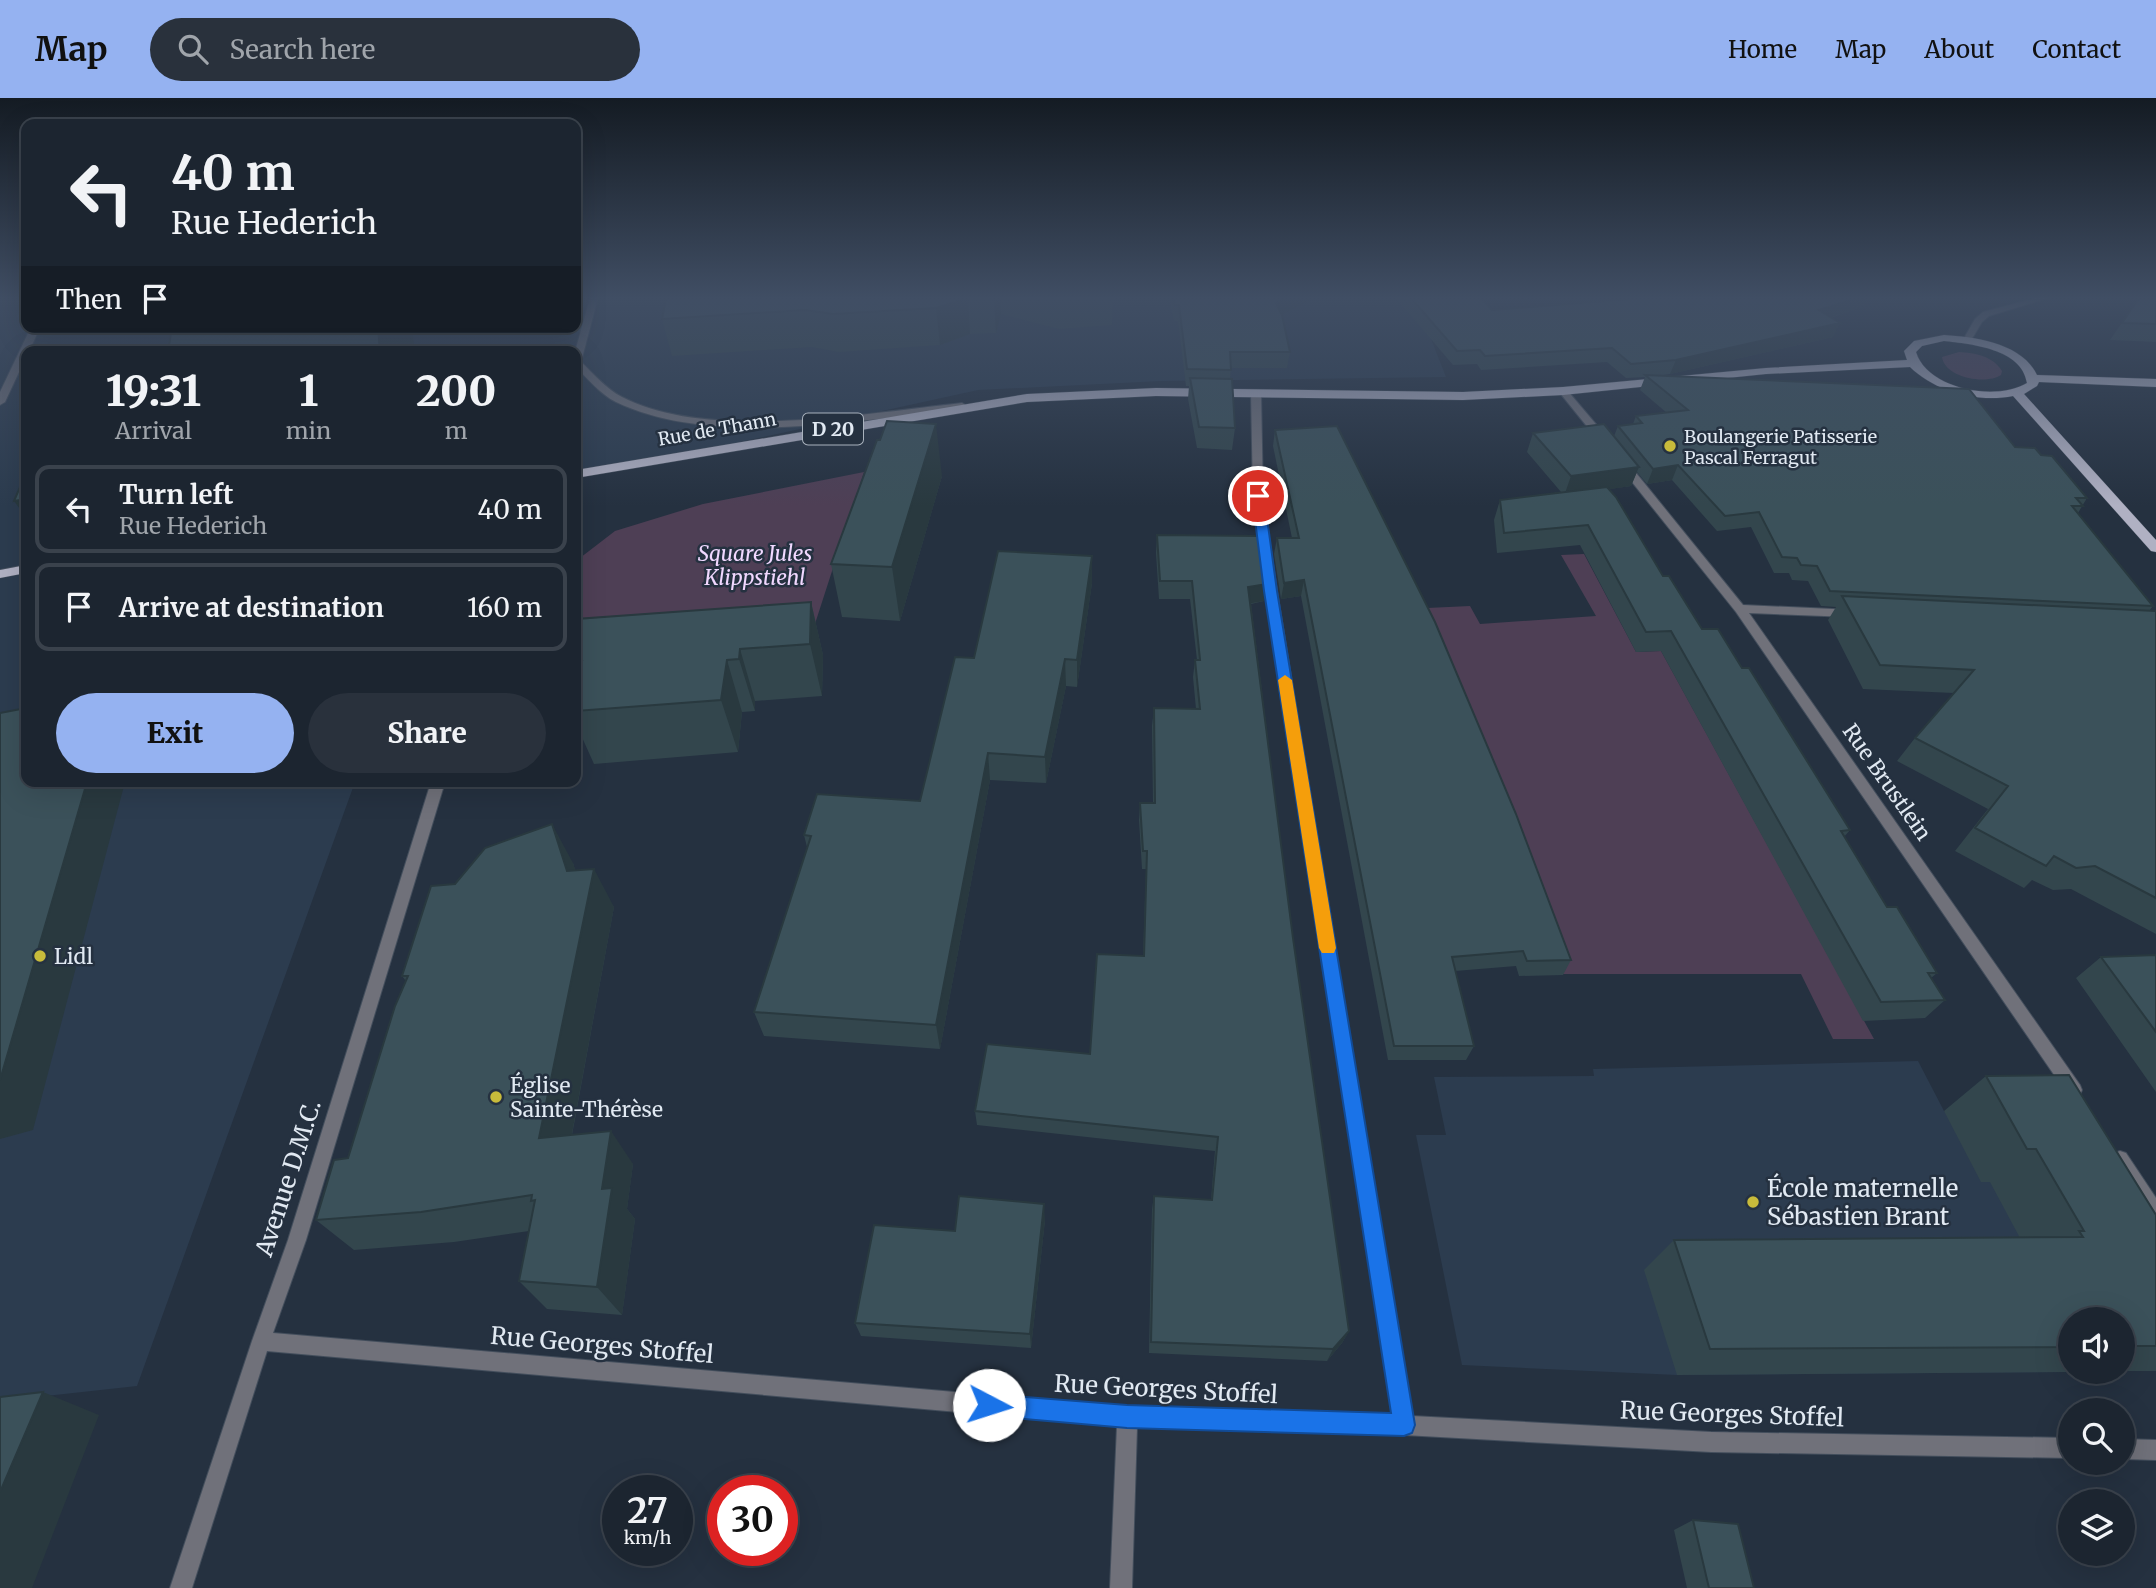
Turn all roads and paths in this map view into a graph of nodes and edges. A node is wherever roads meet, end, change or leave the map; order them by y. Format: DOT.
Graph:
graph roads {
  1 [pos="17,368"];
  2 [pos="581,368"];
  3 [pos="1829,368"];
  4 [pos="1918,368"];
  5 [pos="2028,368"];
  6 [pos="2034,378"];
  7 [pos="2156,383"];
  8 [pos="1563,391"];
  9 [pos="2017,393"];
  10 [pos="1256,394"];
  11 [pos="0,402"];
  12 [pos="967,406"];
  13 [pos="581,473"];
  14 [pos="2156,548"];
  15 [pos="21,570"];
  16 [pos="0,574"];
  17 [pos="1740,609"];
  18 [pos="1870,614"];
  19 [pos="436,787"];
  20 [pos="2085,1106"];
  21 [pos="2116,1152"];
  22 [pos="2156,1213"];
  23 [pos="261,1341"];
  24 [pos="1127,1417"];
  25 [pos="1404,1425"];
  26 [pos="2058,1448"];
  27 [pos="2135,1449"];
  28 [pos="2156,1450"];
  29 [pos="181,1588"];
  30 [pos="1121,1588"];
  1 -- 11 [label="street"];
  2 -- 12 [label="street"];
  3 -- 8 [label="main road, Rue de Thann / D 20"];
  4 -- 9 [label="main road"];
  5 -- 6 [label="main road"];
  6 -- 7 [label="main road"];
  6 -- 9 [label="main road"];
  8 -- 10 [label="main road, Rue de Thann / D 20"];
  8 -- 17 [label="street, Rue Brustlein"];
  9 -- 14 [label="main road"];
  10 -- 12 [label="main road, Rue de Thann / D 20"];
  10 -- 25 [label="street"];
  12 -- 13 [label="main road, Rue de Thann / D 20"];
  15 -- 16 [label="main road"];
  17 -- 18 [label="street"];
  17 -- 20 [label="street, Rue Brustlein"];
  19 -- 23 [label="street, Avenue D.M.C."];
  21 -- 22 [label="street"];
  23 -- 24 [label="street, Rue Georges Stoffel"];
  23 -- 29 [label="street, Avenue D.M.C."];
  24 -- 25 [label="street, Rue Georges Stoffel"];
  24 -- 30 [label="street"];
  25 -- 26 [label="street, Rue Georges Stoffel"];
  27 -- 28 [label="street"];
}
